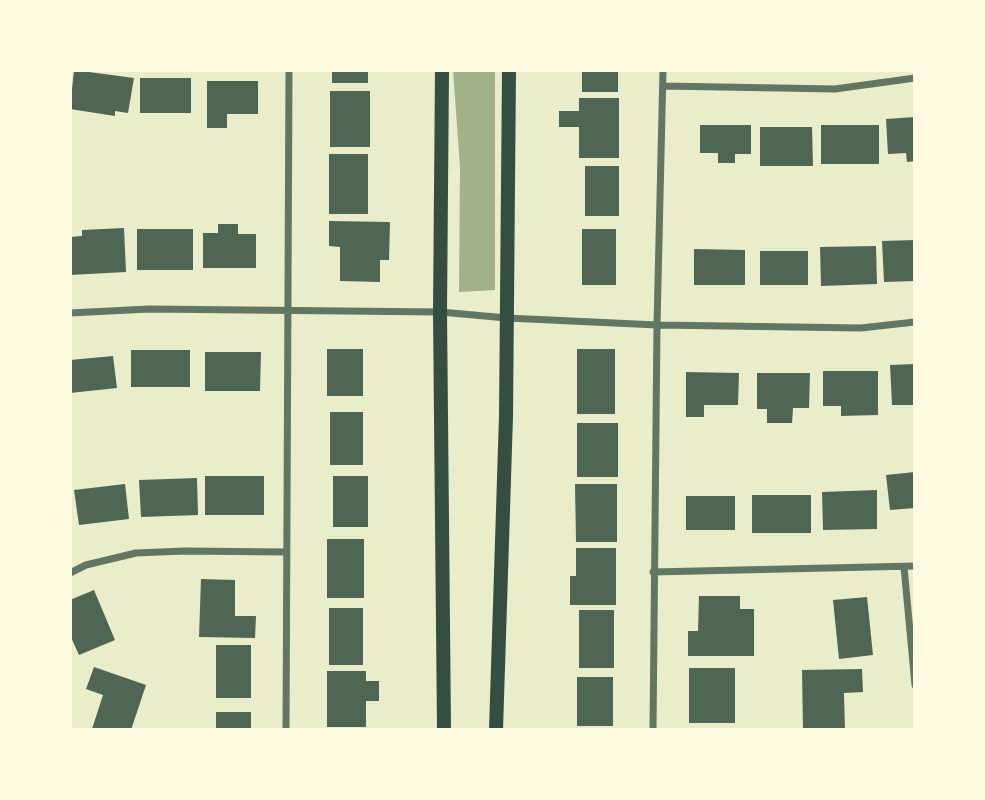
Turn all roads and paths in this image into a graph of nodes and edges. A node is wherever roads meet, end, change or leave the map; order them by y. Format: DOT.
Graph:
graph roads {
  1 [pos="289,70"];
  2 [pos="442,70"];
  3 [pos="509,70"];
  4 [pos="663,70"];
  5 [pos="915,78"];
  6 [pos="663,86"];
  7 [pos="289,312"];
  8 [pos="440,312"];
  9 [pos="70,313"];
  10 [pos="507,318"];
  11 [pos="915,322"];
  12 [pos="657,325"];
  13 [pos="286,552"];
  14 [pos="915,566"];
  15 [pos="904,567"];
  16 [pos="653,572"];
  17 [pos="70,573"];
  18 [pos="915,685"];
  19 [pos="286,730"];
  20 [pos="444,730"];
  21 [pos="496,730"];
  22 [pos="653,730"];
  1 -- 7 [label="street"];
  2 -- 8 [label="main road"];
  3 -- 10 [label="main road"];
  4 -- 6 [label="street"];
  5 -- 6 [label="street"];
  6 -- 12 [label="street"];
  7 -- 8 [label="street"];
  7 -- 9 [label="street"];
  7 -- 13 [label="street"];
  8 -- 10 [label="street"];
  8 -- 20 [label="main road"];
  10 -- 12 [label="street"];
  10 -- 21 [label="main road"];
  11 -- 12 [label="street"];
  12 -- 16 [label="street"];
  13 -- 17 [label="street"];
  13 -- 19 [label="street"];
  14 -- 15 [label="street"];
  15 -- 16 [label="street"];
  15 -- 18 [label="street"];
  16 -- 22 [label="street"];
}
